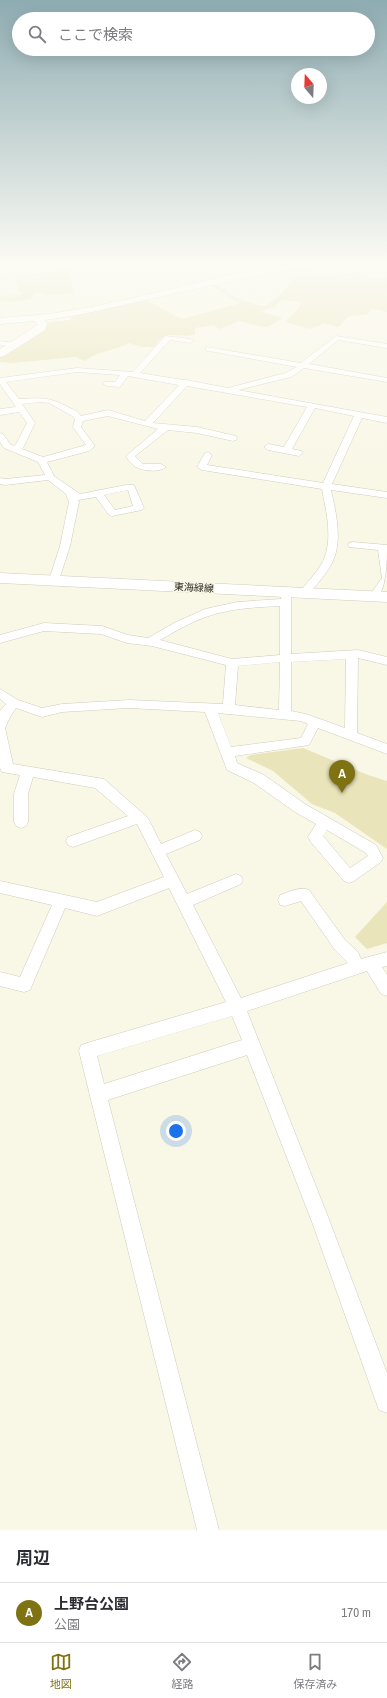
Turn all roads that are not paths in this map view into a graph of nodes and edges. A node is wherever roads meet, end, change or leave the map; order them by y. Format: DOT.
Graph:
graph roads {
  1 [pos="31,334"];
  2 [pos="190,341"];
  3 [pos="0,342"];
  4 [pos="14,345"];
  5 [pos="387,346"];
  6 [pos="209,349"];
  7 [pos="0,354"];
  8 [pos="302,366"];
  9 [pos="126,373"];
  10 [pos="135,374"];
  11 [pos="1,380"];
  12 [pos="387,380"];
  13 [pos="186,382"];
  14 [pos="107,384"];
  15 [pos="229,390"];
  16 [pos="20,405"];
  17 [pos="312,405"];
  18 [pos="0,412"];
  19 [pos="359,415"];
  20 [pos="79,419"];
  21 [pos="387,420"];
  22 [pos="147,424"];
  23 [pos="166,427"];
  24 [pos="0,436"];
  25 [pos="233,438"];
  26 [pos="268,448"];
  27 [pos="14,449"];
  28 [pos="287,450"];
  29 [pos="299,453"];
  30 [pos="208,455"];
  31 [pos="42,460"];
  32 [pos="161,467"];
  33 [pos="50,477"];
  34 [pos="0,481"];
  35 [pos="326,487"];
  36 [pos="70,493"];
  37 [pos="98,493"];
  38 [pos="387,495"];
  39 [pos="353,545"];
  40 [pos="0,578"];
  41 [pos="387,579"];
  42 [pos="54,580"];
  43 [pos="304,593"];
  44 [pos="380,596"];
  45 [pos="286,597"];
  46 [pos="0,640"];
  47 [pos="148,642"];
  48 [pos="352,654"];
  49 [pos="285,658"];
  50 [pos="387,661"];
  51 [pos="232,663"];
  52 [pos="0,693"];
  53 [pos="14,703"];
  54 [pos="210,708"];
  55 [pos="229,710"];
  56 [pos="285,715"];
  57 [pos="316,722"];
  58 [pos="0,726"];
  59 [pos="0,731"];
  60 [pos="351,736"];
  61 [pos="387,749"];
  62 [pos="226,752"];
  63 [pos="28,771"];
  64 [pos="139,818"];
  65 [pos="21,822"];
  66 [pos="325,822"];
  67 [pos="195,836"];
  68 [pos="73,841"];
  69 [pos="158,851"];
  70 [pos="173,880"];
  71 [pos="236,880"];
  72 [pos="0,887"];
  73 [pos="285,900"];
  74 [pos="61,901"];
  75 [pos="184,902"];
  76 [pos="387,959"];
  77 [pos="364,966"];
  78 [pos="0,979"];
  79 [pos="387,989"];
  80 [pos="238,1007"];
  81 [pos="252,1045"];
  82 [pos="98,1095"];
  83 [pos="387,1402"];
  84 [pos="208,1530"];
  1 -- 4 [label="street"];
  2 -- 10 [label="street"];
  3 -- 4 [label="street"];
  4 -- 7 [label="street"];
  5 -- 8 [label="street"];
  6 -- 8 [label="street"];
  8 -- 12 [label="street"];
  8 -- 15 [label="street"];
  9 -- 10 [label="street"];
  9 -- 11 [label="street"];
  9 -- 14 [label="street"];
  10 -- 13 [label="street"];
  11 -- 16 [label="street"];
  13 -- 15 [label="street"];
  13 -- 22 [label="street"];
  15 -- 17 [label="street"];
  16 -- 18 [label="street"];
  16 -- 20 [label="street"];
  16 -- 27 [label="street"];
  17 -- 19 [label="street"];
  17 -- 28 [label="street"];
  19 -- 21 [label="street"];
  19 -- 35 [label="street"];
  20 -- 22 [label="street"];
  20 -- 31 [label="street"];
  22 -- 23 [label="street"];
  23 -- 25 [label="street"];
  23 -- 32 [label="street"];
  24 -- 27 [label="street"];
  26 -- 28 [label="street"];
  27 -- 31 [label="street"];
  28 -- 29 [label="street"];
  30 -- 35 [label="street"];
  31 -- 33 [label="street"];
  33 -- 34 [label="street"];
  33 -- 36 [label="street"];
  35 -- 38 [label="street"];
  35 -- 43 [label="street"];
  36 -- 37 [label="street"];
  36 -- 42 [label="street"];
  39 -- 41 [label="street"];
  40 -- 42 [label="street, 東海緑線"];
  41 -- 44 [label="street"];
  42 -- 45 [label="street, 東海緑線"];
  43 -- 44 [label="street, 東海緑線"];
  43 -- 45 [label="street, 東海緑線"];
  45 -- 47 [label="street"];
  45 -- 49 [label="street"];
  46 -- 47 [label="street"];
  47 -- 51 [label="street"];
  48 -- 49 [label="street"];
  48 -- 50 [label="street"];
  48 -- 60 [label="street"];
  49 -- 51 [label="street"];
  49 -- 56 [label="street"];
  51 -- 55 [label="street"];
  52 -- 53 [label="street"];
  53 -- 54 [label="street"];
  53 -- 58 [label="street"];
  54 -- 55 [label="street"];
  54 -- 62 [label="street"];
  55 -- 56 [label="street"];
  56 -- 57 [label="street"];
  57 -- 60 [label="street"];
  57 -- 62 [label="street"];
  59 -- 63 [label="street"];
  60 -- 61 [label="street"];
  62 -- 66 [label="street"];
  63 -- 64 [label="street"];
  63 -- 65 [label="street"];
  64 -- 68 [label="street"];
  64 -- 69 [label="street"];
  67 -- 69 [label="street"];
  69 -- 70 [label="street"];
  70 -- 74 [label="street"];
  70 -- 75 [label="street"];
  71 -- 75 [label="street"];
  72 -- 74 [label="street"];
  73 -- 77 [label="street"];
  74 -- 78 [label="street"];
  75 -- 80 [label="street"];
  76 -- 77 [label="street"];
  77 -- 79 [label="street"];
  77 -- 80 [label="street"];
  80 -- 81 [label="street"];
  80 -- 82 [label="street"];
  81 -- 82 [label="street"];
  81 -- 83 [label="street"];
  82 -- 84 [label="street"];
}
